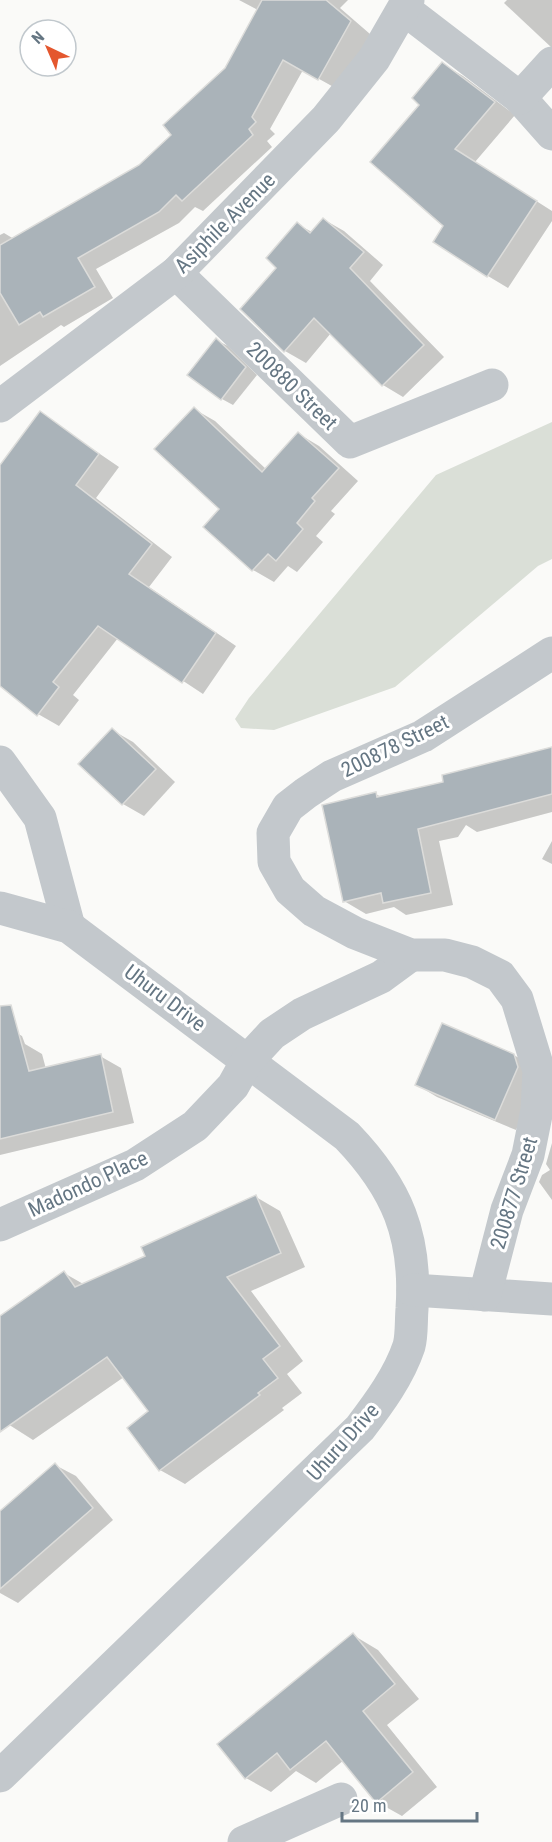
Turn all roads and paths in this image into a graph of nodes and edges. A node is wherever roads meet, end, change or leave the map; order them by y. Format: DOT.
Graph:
graph roads {
  1 [pos="406,5"];
  2 [pos="552,63"];
  3 [pos="520,98"];
  4 [pos="552,134"];
  5 [pos="176,273"];
  6 [pos="492,385"];
  7 [pos="0,406"];
  8 [pos="552,653"];
  9 [pos="0,762"];
  10 [pos="274,862"];
  11 [pos="0,908"];
  12 [pos="69,927"];
  13 [pos="411,955"];
  14 [pos="247,1061"];
  15 [pos="0,1225"];
  16 [pos="413,1290"];
  17 [pos="485,1295"];
  18 [pos="552,1299"];
  19 [pos="0,1776"];
  20 [pos="341,1799"];
  21 [pos="244,1842"];
  1 -- 3 [label="street"];
  1 -- 5 [label="street, Asiphile Avenue"];
  2 -- 3 [label="street"];
  3 -- 4 [label="street"];
  5 -- 6 [label="street, 200880 Street"];
  5 -- 7 [label="street, Asiphile Avenue"];
  8 -- 10 [label="street, 200878 Street"];
  9 -- 12 [label="street"];
  10 -- 13 [label="street, 200877 Street"];
  11 -- 12 [label="street, Uhuru Drive"];
  12 -- 14 [label="street, Uhuru Drive"];
  13 -- 14 [label="street"];
  13 -- 17 [label="street, 200877 Street"];
  14 -- 15 [label="street, Madondo Place"];
  14 -- 16 [label="street, Uhuru Drive"];
  16 -- 17 [label="street"];
  16 -- 19 [label="street, Uhuru Drive"];
  17 -- 18 [label="street"];
  20 -- 21 [label="street"];
}
